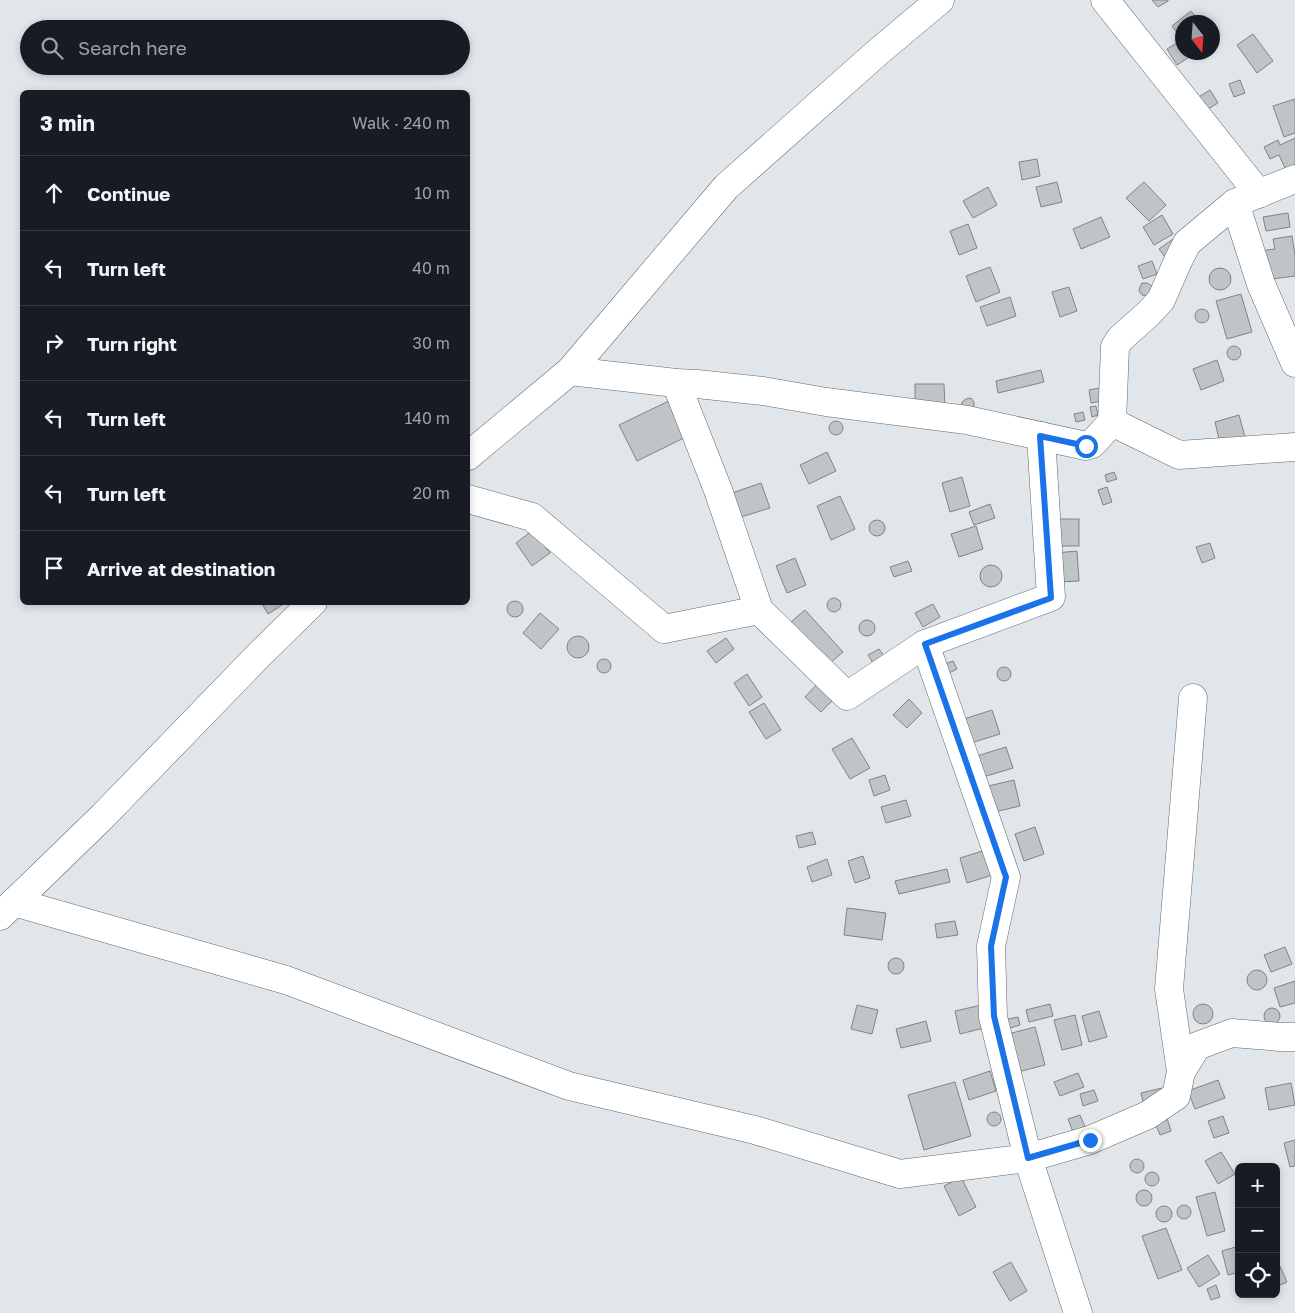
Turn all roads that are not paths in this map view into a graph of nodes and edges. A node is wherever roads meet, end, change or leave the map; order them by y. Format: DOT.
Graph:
graph roads {
  1 [pos="940,0"];
  2 [pos="1105,0"];
  3 [pos="1295,179"];
  4 [pos="1247,199"];
  5 [pos="1295,363"];
  6 [pos="570,371"];
  7 [pos="676,383"];
  8 [pos="1112,422"];
  9 [pos="1040,436"];
  10 [pos="1295,447"];
  11 [pos="470,454"];
  12 [pos="470,499"];
  13 [pos="310,605"];
  14 [pos="759,610"];
  15 [pos="925,644"];
  16 [pos="1193,698"];
  17 [pos="7,909"];
  18 [pos="1295,1037"];
  19 [pos="1180,1072"];
  20 [pos="1028,1158"];
  21 [pos="1078,1313"];
  1 -- 6 [label="street"];
  2 -- 4 [label="street"];
  3 -- 4 [label="street"];
  4 -- 5 [label="street"];
  4 -- 8 [label="street"];
  6 -- 7 [label="street"];
  6 -- 11 [label="street"];
  7 -- 9 [label="street"];
  7 -- 14 [label="street"];
  8 -- 9 [label="street"];
  8 -- 10 [label="street"];
  9 -- 15 [label="street"];
  12 -- 14 [label="street"];
  13 -- 17 [label="street"];
  14 -- 15 [label="street"];
  15 -- 20 [label="street"];
  16 -- 19 [label="street"];
  17 -- 20 [label="street"];
  18 -- 19 [label="street"];
  19 -- 20 [label="street"];
  20 -- 21 [label="street"];
}
